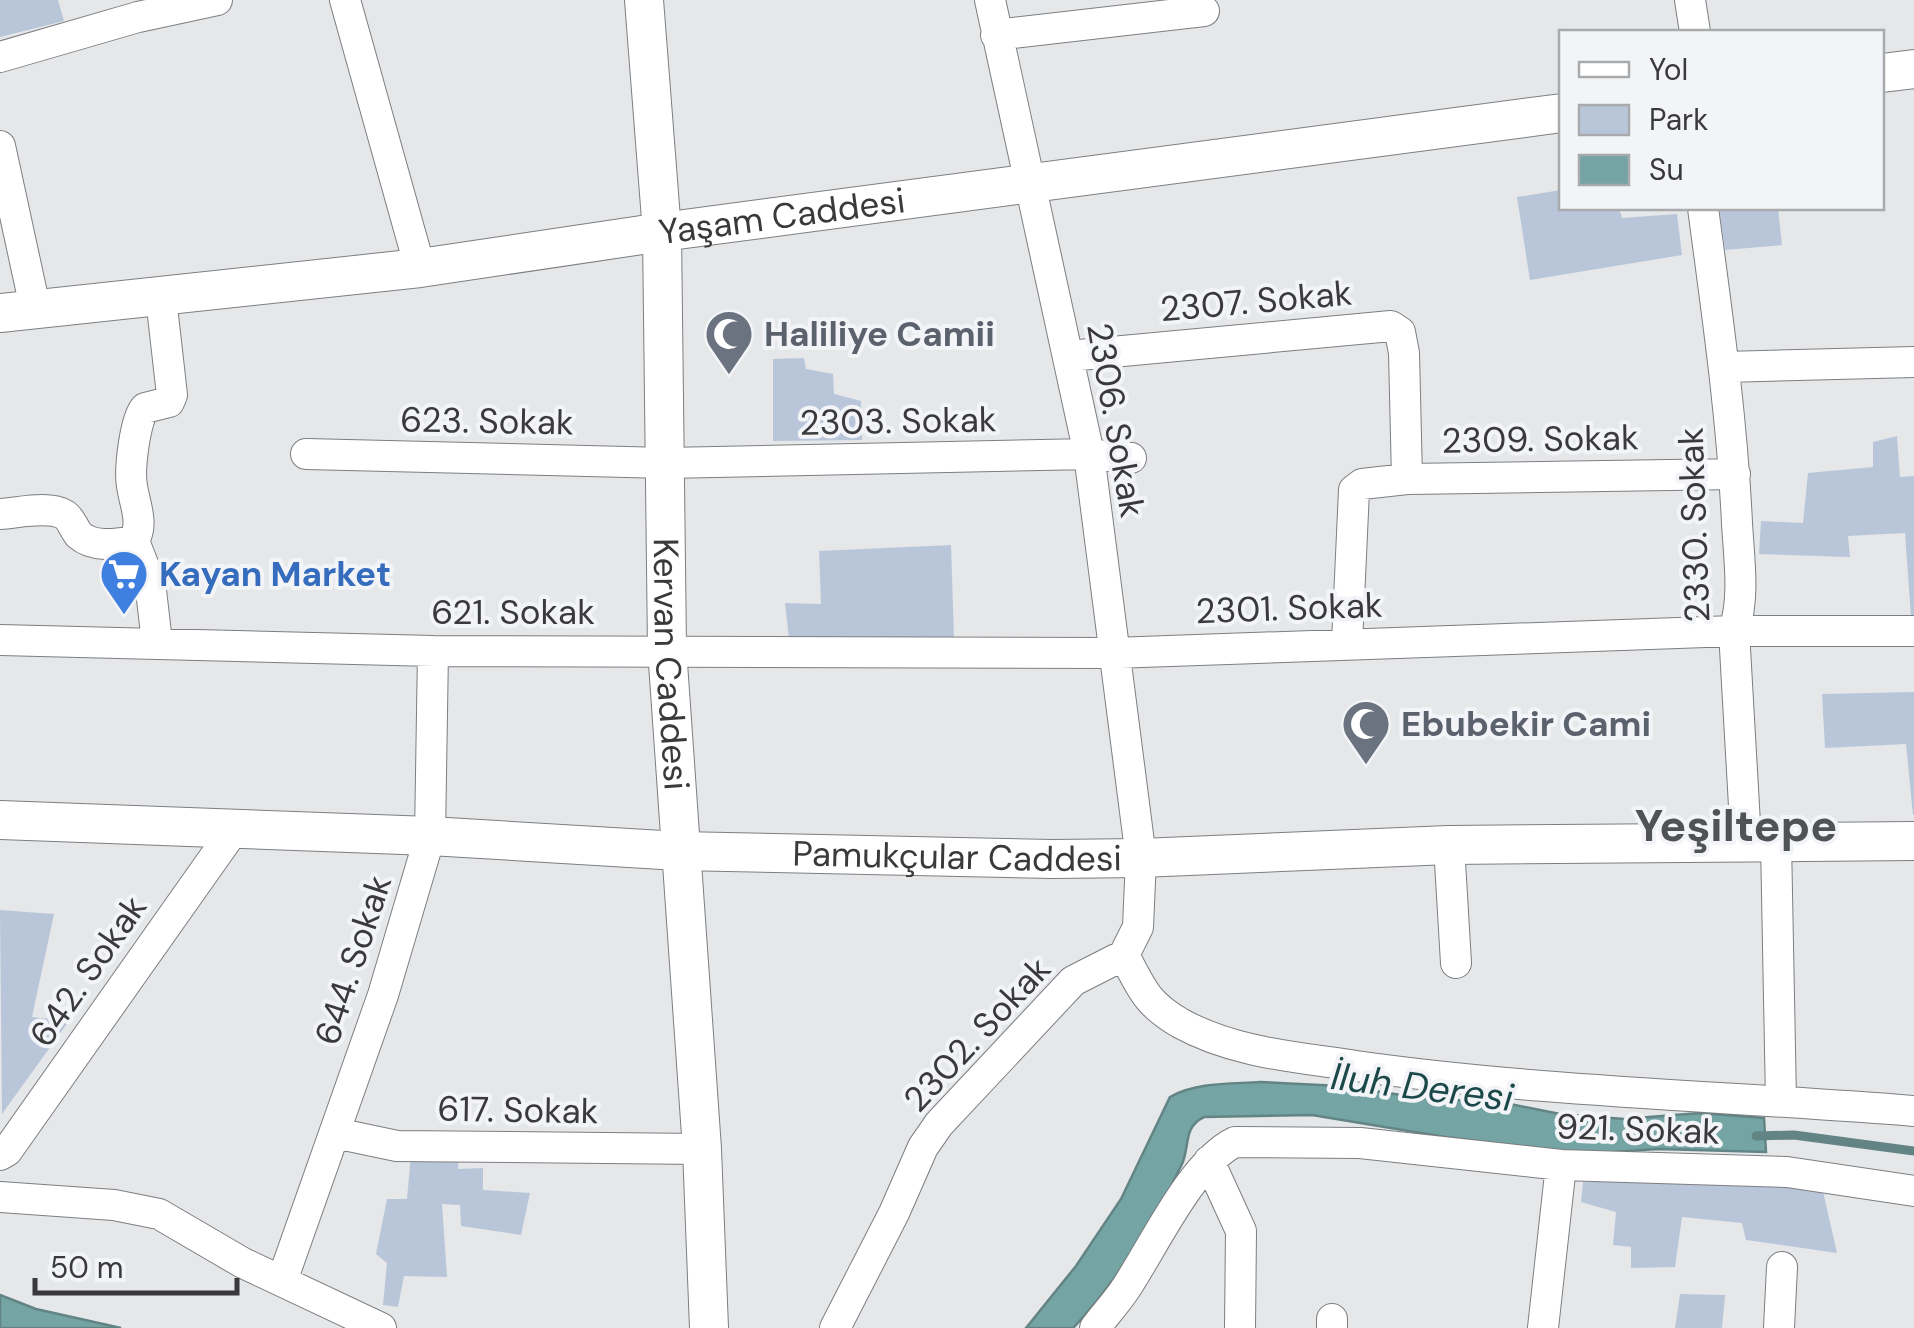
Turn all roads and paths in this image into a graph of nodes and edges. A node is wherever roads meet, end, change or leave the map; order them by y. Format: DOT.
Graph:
graph roads {
  1 [pos="216,0"];
  2 [pos="345,0"];
  3 [pos="644,0"];
  4 [pos="990,0"];
  5 [pos="1690,0"];
  6 [pos="135,8"];
  7 [pos="1204,11"];
  8 [pos="1694,30"];
  9 [pos="996,36"];
  10 [pos="0,57"];
  11 [pos="1914,69"];
  12 [pos="1884,73"];
  13 [pos="1559,113"];
  14 [pos="0,146"];
  15 [pos="1032,183"];
  16 [pos="1703,210"];
  17 [pos="662,232"];
  18 [pos="420,268"];
  19 [pos="161,298"];
  20 [pos="18,312"];
  21 [pos="1069,356"];
  22 [pos="1914,362"];
  23 [pos="1724,367"];
  24 [pos="306,454"];
  25 [pos="1089,454"];
  26 [pos="1131,458"];
  27 [pos="666,463"];
  28 [pos="1734,474"];
  29 [pos="1407,479"];
  30 [pos="0,514"];
  31 [pos="134,541"];
  32 [pos="1734,631"];
  33 [pos="1914,631"];
  34 [pos="0,637"];
  35 [pos="157,642"];
  36 [pos="1347,642"];
  37 [pos="667,649"];
  38 [pos="433,651"];
  39 [pos="1113,653"];
  40 [pos="0,820"];
  41 [pos="235,828"];
  42 [pos="430,836"];
  43 [pos="1761,841"];
  44 [pos="1914,841"];
  45 [pos="1450,846"];
  46 [pos="680,852"];
  47 [pos="1141,858"];
  48 [pos="1124,955"];
  49 [pos="1456,963"];
  50 [pos="1780,1102"];
  51 [pos="1914,1111"];
  52 [pos="334,1134"];
  53 [pos="702,1149"];
  54 [pos="0,1155"];
  55 [pos="1209,1161"];
  56 [pos="1561,1165"];
  57 [pos="1914,1191"];
  58 [pos="0,1197"];
  59 [pos="1782,1267"];
  60 [pos="282,1280"];
  61 [pos="380,1328"];
  62 [pos="709,1328"];
  63 [pos="835,1328"];
  64 [pos="1094,1328"];
  65 [pos="1240,1328"];
  66 [pos="1543,1328"];
  67 [pos="1779,1328"];
  1 -- 6 [label="street"];
  2 -- 18 [label="street"];
  3 -- 17 [label="street, Kervan Caddesi"];
  4 -- 9 [label="street, 2306. Sokak"];
  5 -- 8 [label="street"];
  6 -- 10 [label="street"];
  7 -- 9 [label="street"];
  9 -- 15 [label="street, 2306. Sokak"];
  11 -- 12 [label="street"];
  13 -- 15 [label="street, Yaşam Caddesi"];
  14 -- 20 [label="street"];
  15 -- 17 [label="street, Yaşam Caddesi"];
  15 -- 21 [label="street, 2306. Sokak"];
  16 -- 23 [label="street, 2330. Sokak"];
  17 -- 18 [label="street, Yaşam Caddesi"];
  17 -- 27 [label="street, Kervan Caddesi"];
  18 -- 19 [label="street, Yaşam Caddesi"];
  19 -- 20 [label="street, Yaşam Caddesi"];
  19 -- 31 [label="street"];
  21 -- 25 [label="street, 2306. Sokak"];
  21 -- 29 [label="street, 2307. Sokak"];
  22 -- 23 [label="street"];
  23 -- 28 [label="street, 2330. Sokak"];
  24 -- 27 [label="street, 623. Sokak"];
  25 -- 26 [label="street, 2303. Sokak"];
  25 -- 27 [label="street, 2303. Sokak"];
  25 -- 39 [label="street, 2306. Sokak"];
  27 -- 37 [label="street, Kervan Caddesi"];
  28 -- 29 [label="street, 2309. Sokak"];
  28 -- 32 [label="street, 2330. Sokak"];
  29 -- 36 [label="street, 2309. Sokak"];
  30 -- 31 [label="street"];
  31 -- 35 [label="street"];
  32 -- 33 [label="street, 2301. Sokak"];
  32 -- 36 [label="street, 2301. Sokak"];
  32 -- 43 [label="street, 2330. Sokak"];
  34 -- 35 [label="street, 621. Sokak"];
  35 -- 38 [label="street, 621. Sokak"];
  36 -- 39 [label="street, 2301. Sokak"];
  37 -- 38 [label="street, 621. Sokak"];
  37 -- 39 [label="street, 2301. Sokak"];
  37 -- 46 [label="street, Kervan Caddesi"];
  38 -- 42 [label="street, 644. Sokak"];
  39 -- 47 [label="street, 2306. Sokak"];
  40 -- 41 [label="street, Pamukçular Caddesi"];
  41 -- 42 [label="street, Pamukçular Caddesi"];
  41 -- 54 [label="street, 642. Sokak"];
  42 -- 46 [label="street, Pamukçular Caddesi"];
  42 -- 52 [label="street, 644. Sokak"];
  43 -- 44 [label="street, Pamukçular Caddesi"];
  43 -- 45 [label="street, Pamukçular Caddesi"];
  43 -- 50 [label="street, 2330. Sokak"];
  45 -- 47 [label="street, Pamukçular Caddesi"];
  45 -- 49 [label="street"];
  46 -- 47 [label="street, Pamukçular Caddesi"];
  46 -- 53 [label="street, Kervan Caddesi"];
  47 -- 48 [label="street"];
  48 -- 50 [label="street"];
  48 -- 63 [label="street, 2302. Sokak"];
  50 -- 51 [label="street"];
  52 -- 53 [label="street, 617. Sokak"];
  52 -- 60 [label="street, 644. Sokak"];
  53 -- 62 [label="street, Kervan Caddesi"];
  55 -- 56 [label="street, 921. Sokak"];
  55 -- 64 [label="street"];
  55 -- 65 [label="street"];
  56 -- 57 [label="street, 921. Sokak"];
  56 -- 66 [label="street"];
  58 -- 60 [label="street"];
  59 -- 67 [label="street"];
  60 -- 61 [label="street"];
}
